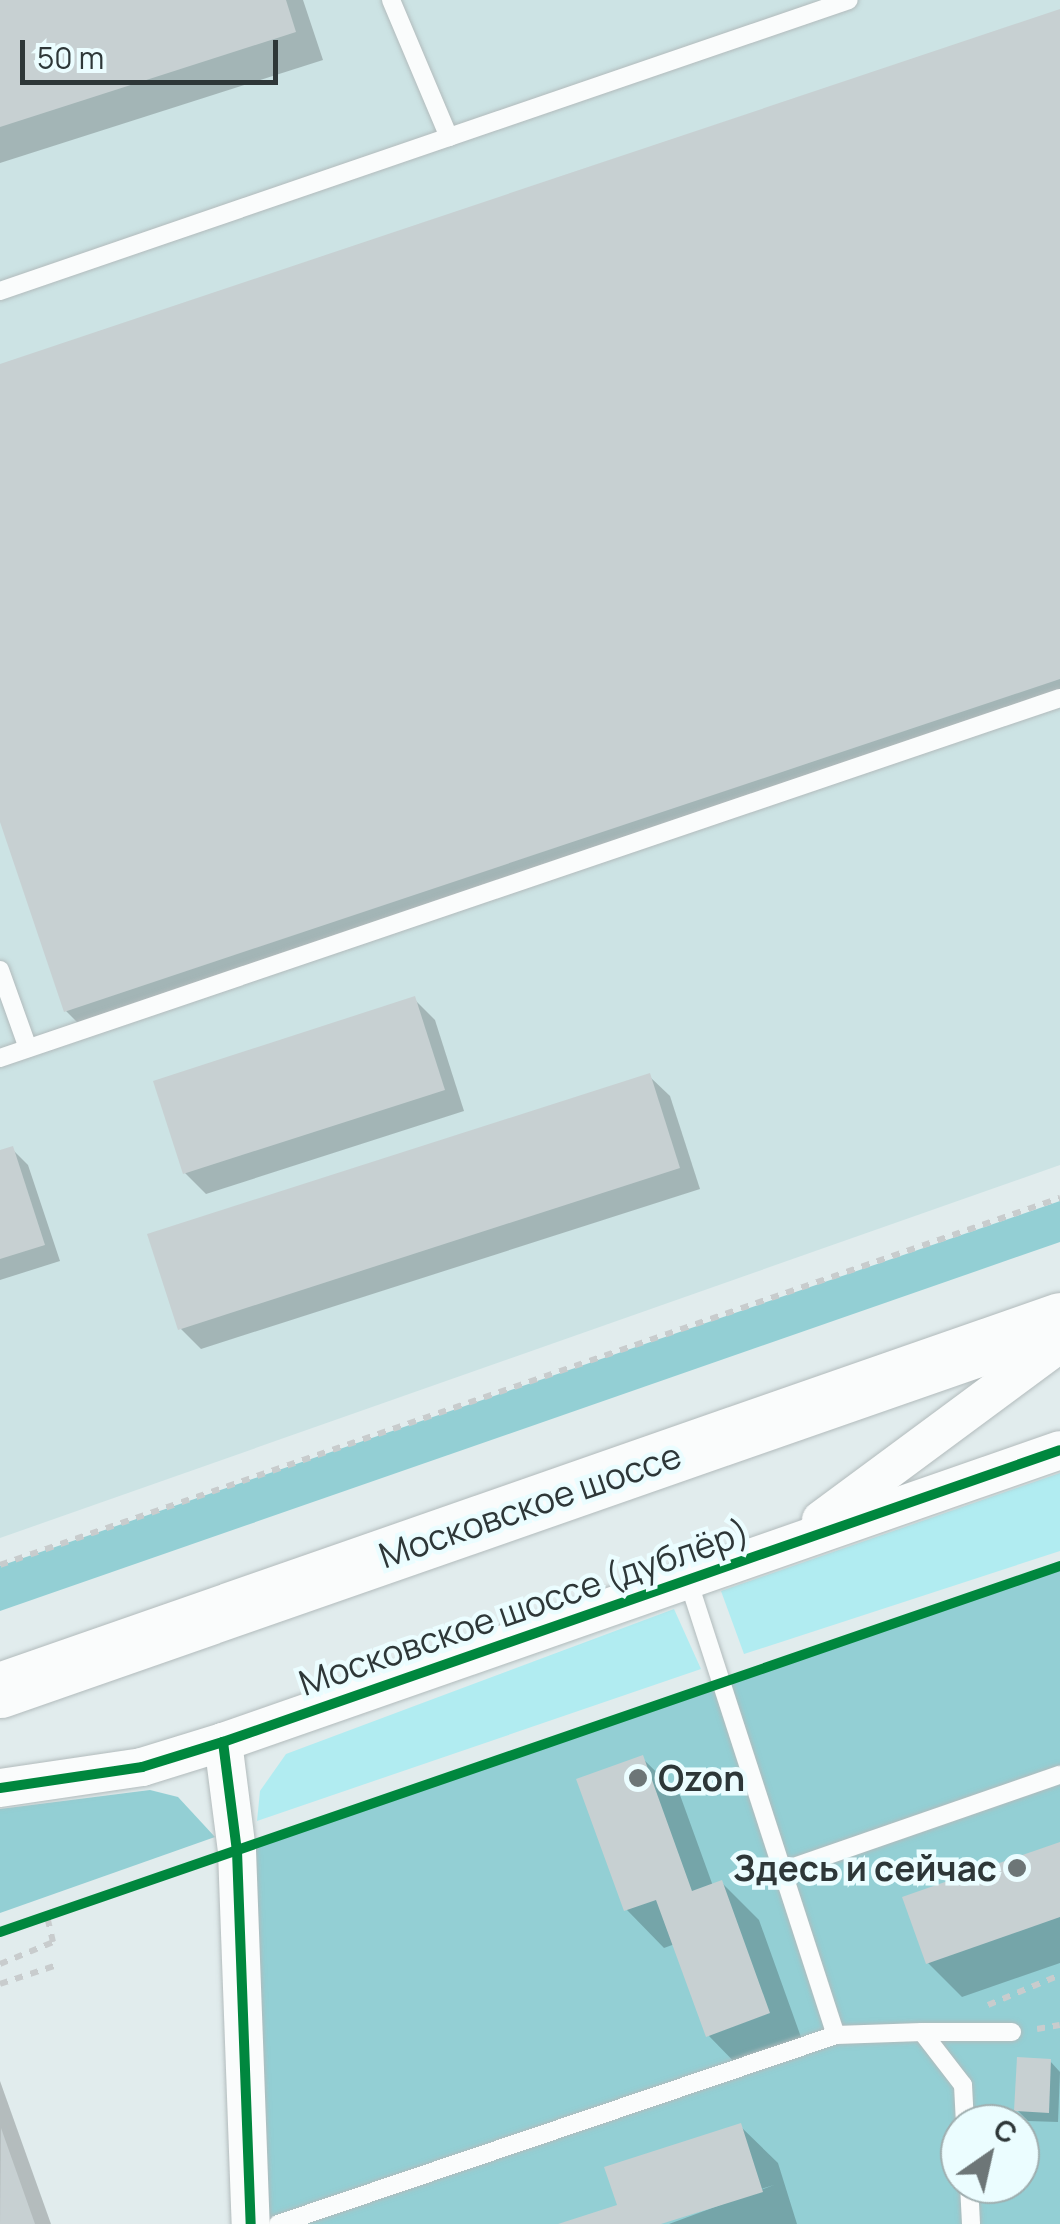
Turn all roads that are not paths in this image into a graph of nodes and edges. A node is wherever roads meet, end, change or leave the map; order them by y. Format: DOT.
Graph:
graph roads {
  1 [pos="391,0"];
  2 [pos="850,0"];
  3 [pos="448,137"];
  4 [pos="0,291"];
  5 [pos="1060,698"];
  6 [pos="0,970"];
  7 [pos="28,1048"];
  8 [pos="0,1058"];
  9 [pos="1060,1284"];
  10 [pos="1060,1320"];
  11 [pos="1048,1357"];
  12 [pos="1060,1450"];
  13 [pos="791,1542"];
  14 [pos="688,1580"];
  15 [pos="0,1650"];
  16 [pos="0,1690"];
  17 [pos="0,1725"];
  18 [pos="222,1742"];
  19 [pos="1060,1775"];
  20 [pos="0,1788"];
  21 [pos="782,1871"];
  22 [pos="922,2032"];
  23 [pos="1012,2032"];
  24 [pos="836,2035"];
  25 [pos="965,2104"];
  26 [pos="251,2224"];
  27 [pos="278,2224"];
  1 -- 3 [label="lane"];
  2 -- 3 [label="lane"];
  3 -- 4 [label="lane"];
  5 -- 7 [label="lane"];
  6 -- 7 [label="lane"];
  7 -- 8 [label="lane"];
  9 -- 15 [label="main road, Московское шоссе"];
  10 -- 16 [label="main road, Московское шоссе"];
  11 -- 13 [label="street, Московское шоссе (дублёр)"];
  11 -- 17 [label="main road, Московское шоссе"];
  12 -- 13 [label="street, Московское шоссе (дублёр)"];
  13 -- 14 [label="street, Московское шоссе (дублёр)"];
  14 -- 18 [label="street, Московское шоссе (дублёр)"];
  14 -- 21 [label="lane"];
  18 -- 20 [label="street, Московское шоссе (дублёр)"];
  18 -- 26 [label="street"];
  19 -- 21 [label="lane"];
  21 -- 24 [label="lane"];
  22 -- 23 [label="lane"];
  22 -- 24 [label="lane"];
  22 -- 25 [label="lane"];
  24 -- 27 [label="lane"];
}
